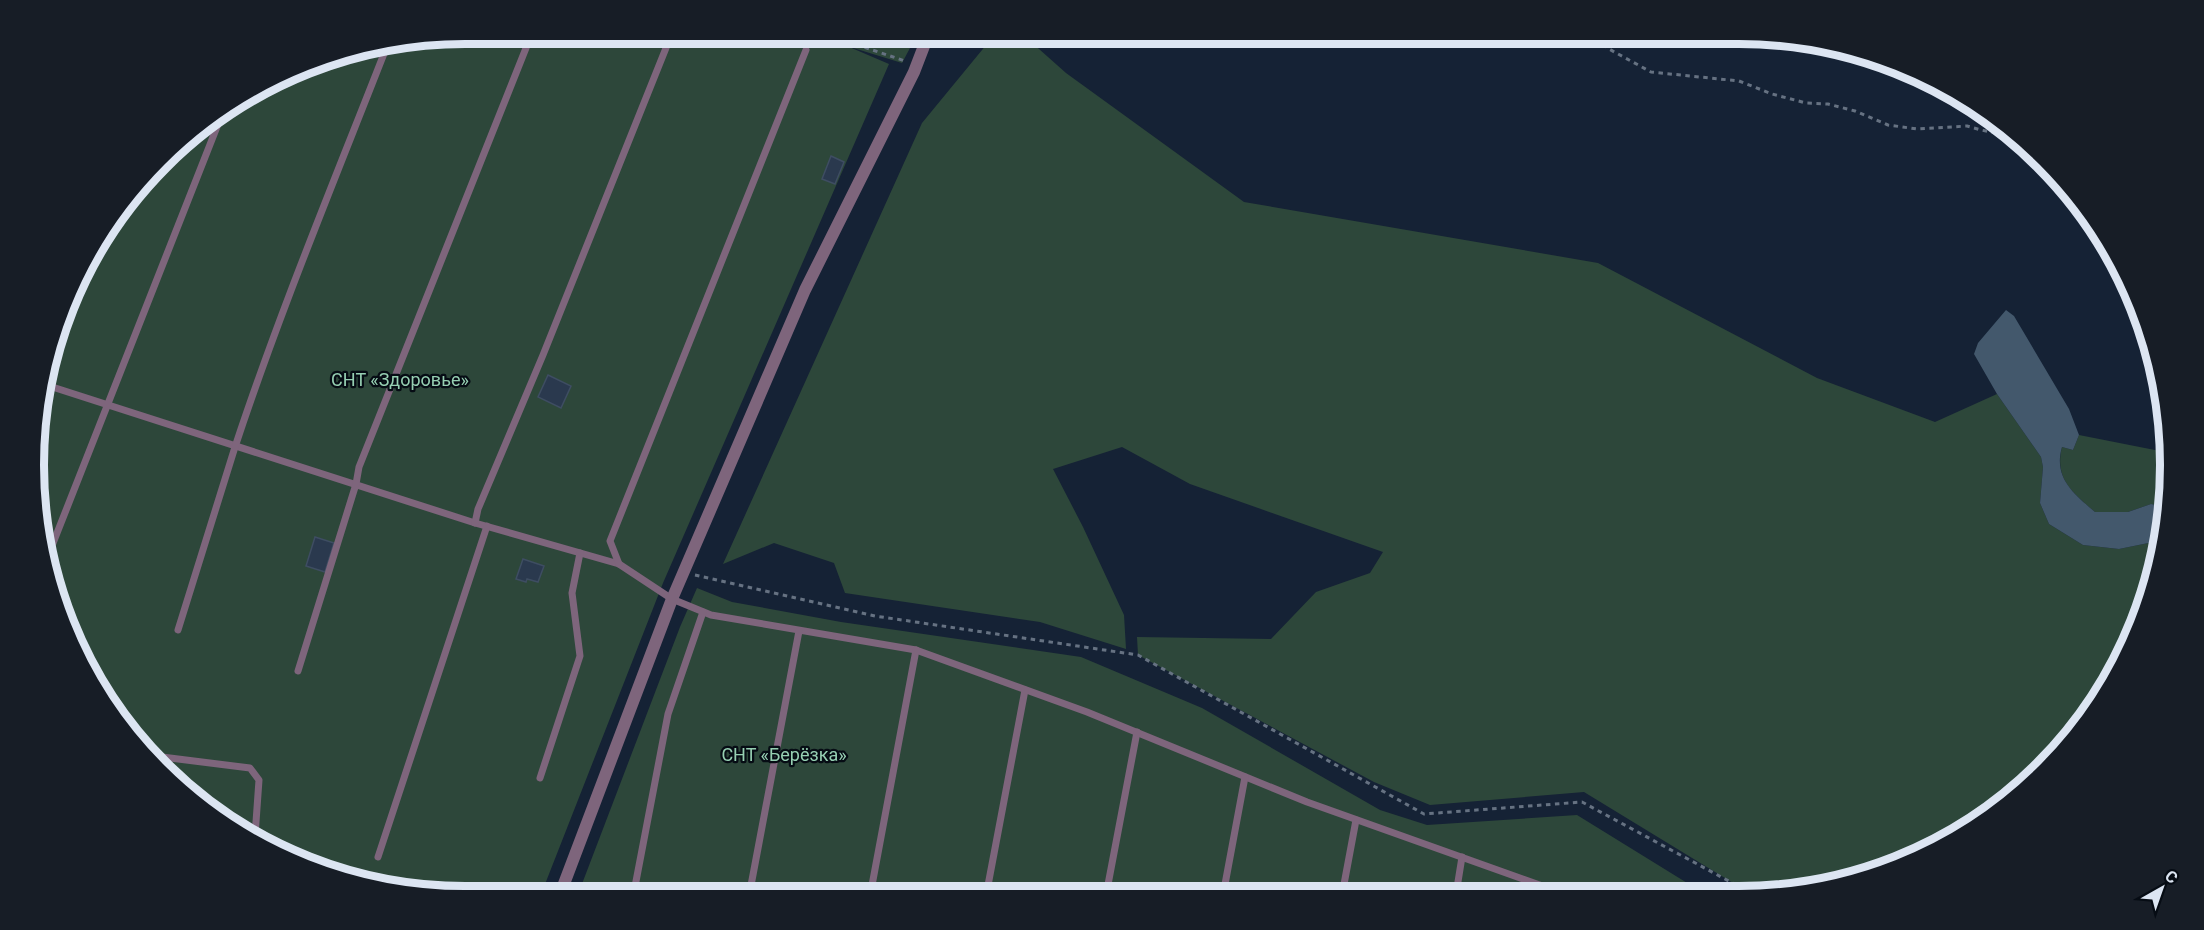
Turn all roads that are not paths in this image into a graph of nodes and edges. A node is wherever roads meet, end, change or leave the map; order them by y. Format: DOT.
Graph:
graph roads {
  1 [pos="528,44"];
  2 [pos="668,44"];
  3 [pos="924,44"];
  4 [pos="806,50"];
  5 [pos="385,52"];
  6 [pos="218,124"];
  7 [pos="51,387"];
  8 [pos="108,405"];
  9 [pos="236,446"];
  10 [pos="356,484"];
  11 [pos="475,523"];
  12 [pos="487,526"];
  13 [pos="52,546"];
  14 [pos="580,553"];
  15 [pos="619,564"];
  16 [pos="672,599"];
  17 [pos="703,612"];
  18 [pos="178,630"];
  19 [pos="799,631"];
  20 [pos="915,650"];
  21 [pos="298,671"];
  22 [pos="1025,690"];
  23 [pos="1137,732"];
  24 [pos="161,757"];
  25 [pos="1245,777"];
  26 [pos="540,778"];
  27 [pos="1356,820"];
  28 [pos="255,831"];
  29 [pos="378,857"];
  30 [pos="1462,857"];
  31 [pos="563,886"];
  32 [pos="635,886"];
  33 [pos="751,886"];
  34 [pos="872,886"];
  35 [pos="988,886"];
  36 [pos="1108,886"];
  37 [pos="1225,886"];
  38 [pos="1344,886"];
  39 [pos="1457,886"];
  40 [pos="1543,886"];
  1 -- 10 [label="lane"];
  2 -- 11 [label="lane"];
  3 -- 16 [label="street"];
  4 -- 15 [label="lane"];
  5 -- 9 [label="lane"];
  6 -- 8 [label="lane"];
  7 -- 8 [label="lane"];
  8 -- 9 [label="lane"];
  8 -- 13 [label="lane"];
  9 -- 10 [label="lane"];
  9 -- 18 [label="lane"];
  10 -- 11 [label="lane"];
  10 -- 21 [label="lane"];
  11 -- 12 [label="lane"];
  12 -- 14 [label="lane"];
  12 -- 29 [label="lane"];
  14 -- 15 [label="lane"];
  14 -- 26 [label="lane"];
  15 -- 16 [label="lane"];
  16 -- 17 [label="lane"];
  16 -- 31 [label="street"];
  17 -- 19 [label="lane"];
  17 -- 32 [label="lane"];
  19 -- 20 [label="lane"];
  19 -- 33 [label="lane"];
  20 -- 22 [label="lane"];
  20 -- 34 [label="lane"];
  22 -- 23 [label="lane"];
  22 -- 35 [label="lane"];
  23 -- 25 [label="lane"];
  23 -- 36 [label="lane"];
  24 -- 28 [label="lane"];
  25 -- 27 [label="lane"];
  25 -- 37 [label="lane"];
  27 -- 30 [label="lane"];
  27 -- 38 [label="lane"];
  30 -- 39 [label="lane"];
  30 -- 40 [label="lane"];
}
